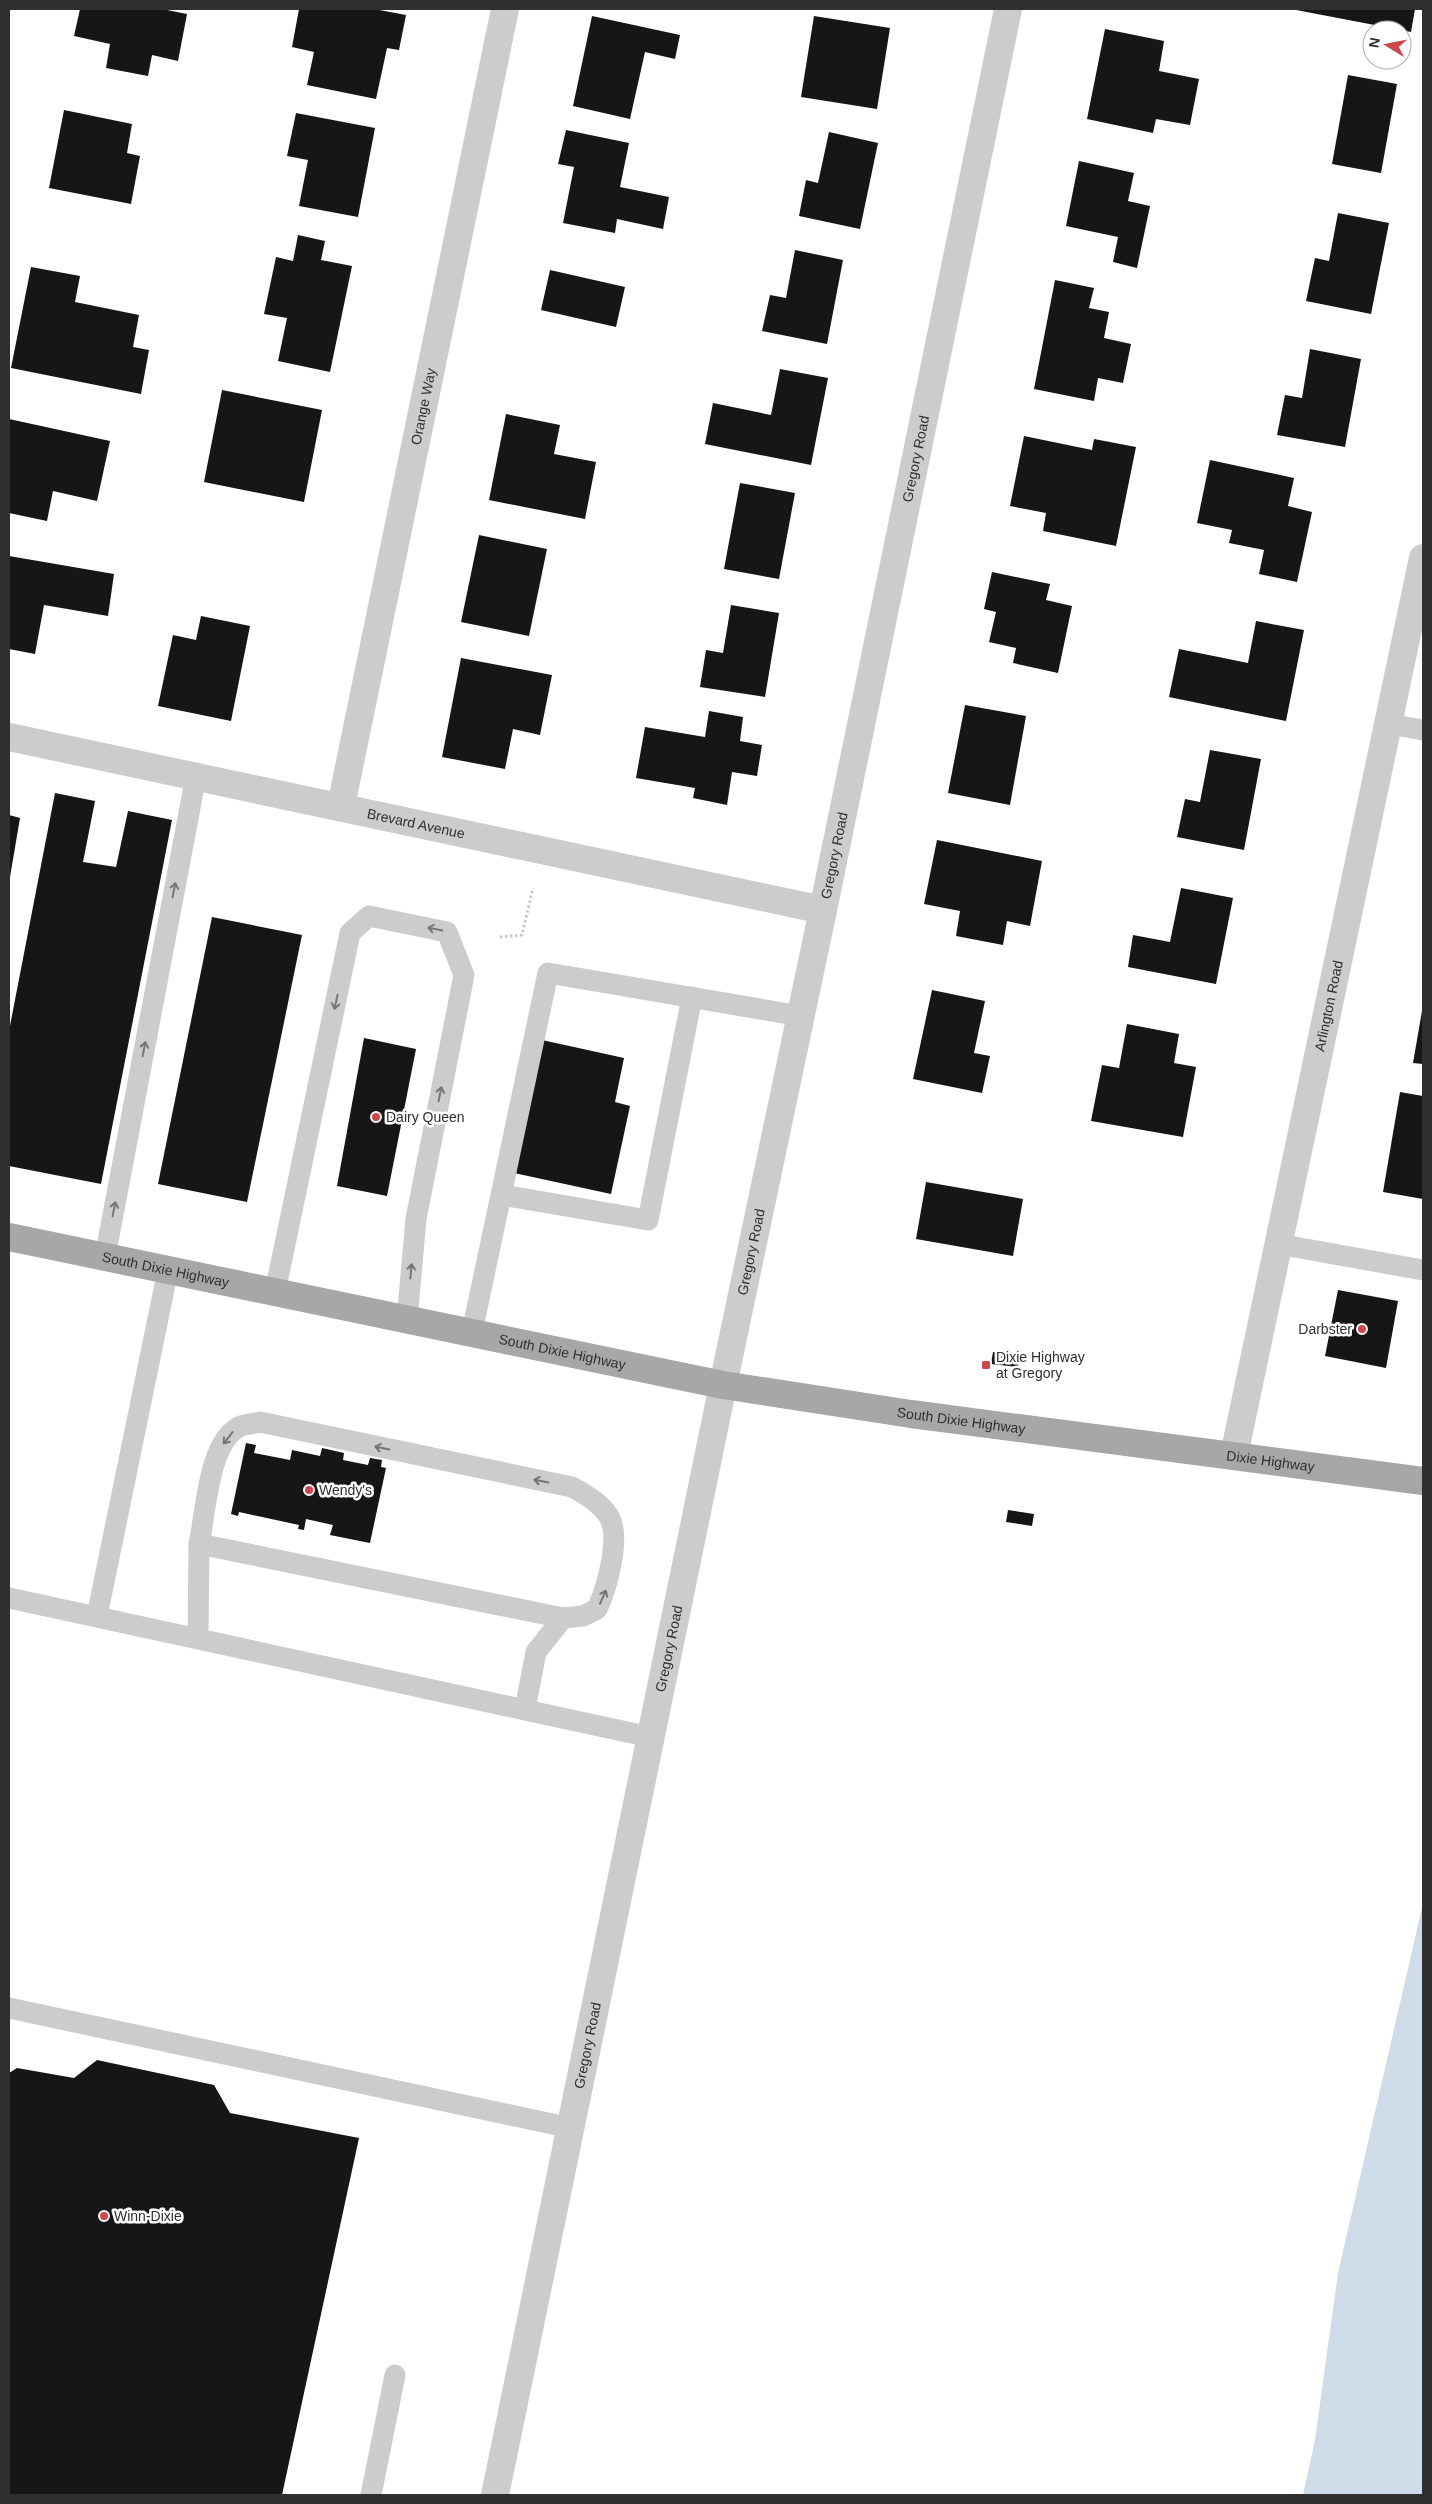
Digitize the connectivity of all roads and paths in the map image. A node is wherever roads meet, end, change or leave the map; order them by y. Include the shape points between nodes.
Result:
1 (505, 9) edge
2 (1008, 9) edge
3 (1423, 558) edge
4 (1389, 724) junction
5 (1423, 730) edge
6 (9, 737) edge
7 (196, 776) junction
8 (341, 806) junction
9 (533, 888) dead end
10 (824, 910) junction
11 (500, 937) dead end
12 (692, 997) junction
13 (801, 1016) junction
14 (502, 1195) junction
15 (9, 1237) edge
16 (1278, 1244) junction
17 (105, 1257) junction
18 (168, 1270) junction
19 (1423, 1270) edge
20 (276, 1292) junction
21 (407, 1320) junction
22 (472, 1332) junction
23 (723, 1385) junction
24 (1120, 1441) joint
25 (1234, 1455) junction
26 (1423, 1481) edge
27 (199, 1544) junction
28 (9, 1598) edge
29 (97, 1616) junction
30 (563, 1618) junction
31 (198, 1638) junction
32 (525, 1709) junction
33 (650, 1737) junction
34 (9, 2008) edge
35 (570, 2128) junction
36 (395, 2375) dead end
37 (370, 2495) edge
38 (495, 2495) edge

1 - 8 street, Orange Way
2 - 10 street, Gregory Road
3 - 4 street, Arlington Road
4 - 5 lane
4 - 16 street, Arlington Road
6 - 7 street, Brevard Avenue
7 - 8 street, Brevard Avenue
17 -> 7 lane
8 - 10 street, Brevard Avenue
9 - 11 path via 522,935
10 - 13 street, Gregory Road
12 - 13 lane
12 - 14 lane via 548,973
12 - 14 lane via 648,1220
13 - 23 street, Gregory Road
14 - 22 lane
15 - 17 main road, South Dixie Highway
16 - 19 lane
16 - 25 street, Arlington Road
17 - 18 main road, South Dixie Highway
18 - 20 main road, South Dixie Highway
18 - 29 lane
20 - 21 main road, South Dixie Highway
21 -> 20 lane via 416,1219 464,975 447,932 369,916 350,933
21 - 22 main road, South Dixie Highway
22 - 23 main road, South Dixie Highway
23 - 24 main road, South Dixie Highway
23 - 33 street, Gregory Road
24 - 25 main road, Dixie Highway
25 - 26 main road, Dixie Highway
27 - 30 lane
30 -> 27 lane via 583,1616 598,1609 606,1589 614,1541 610,1516 592,1498 572,1487 260,1422 241,1426 229,1435 218,1452
27 - 31 lane
28 - 29 lane
29 - 31 lane
30 - 32 lane via 536,1652
31 - 32 lane
32 - 33 lane
33 - 35 street, Gregory Road
34 - 35 lane
35 - 38 street, Gregory Road
36 - 37 lane

